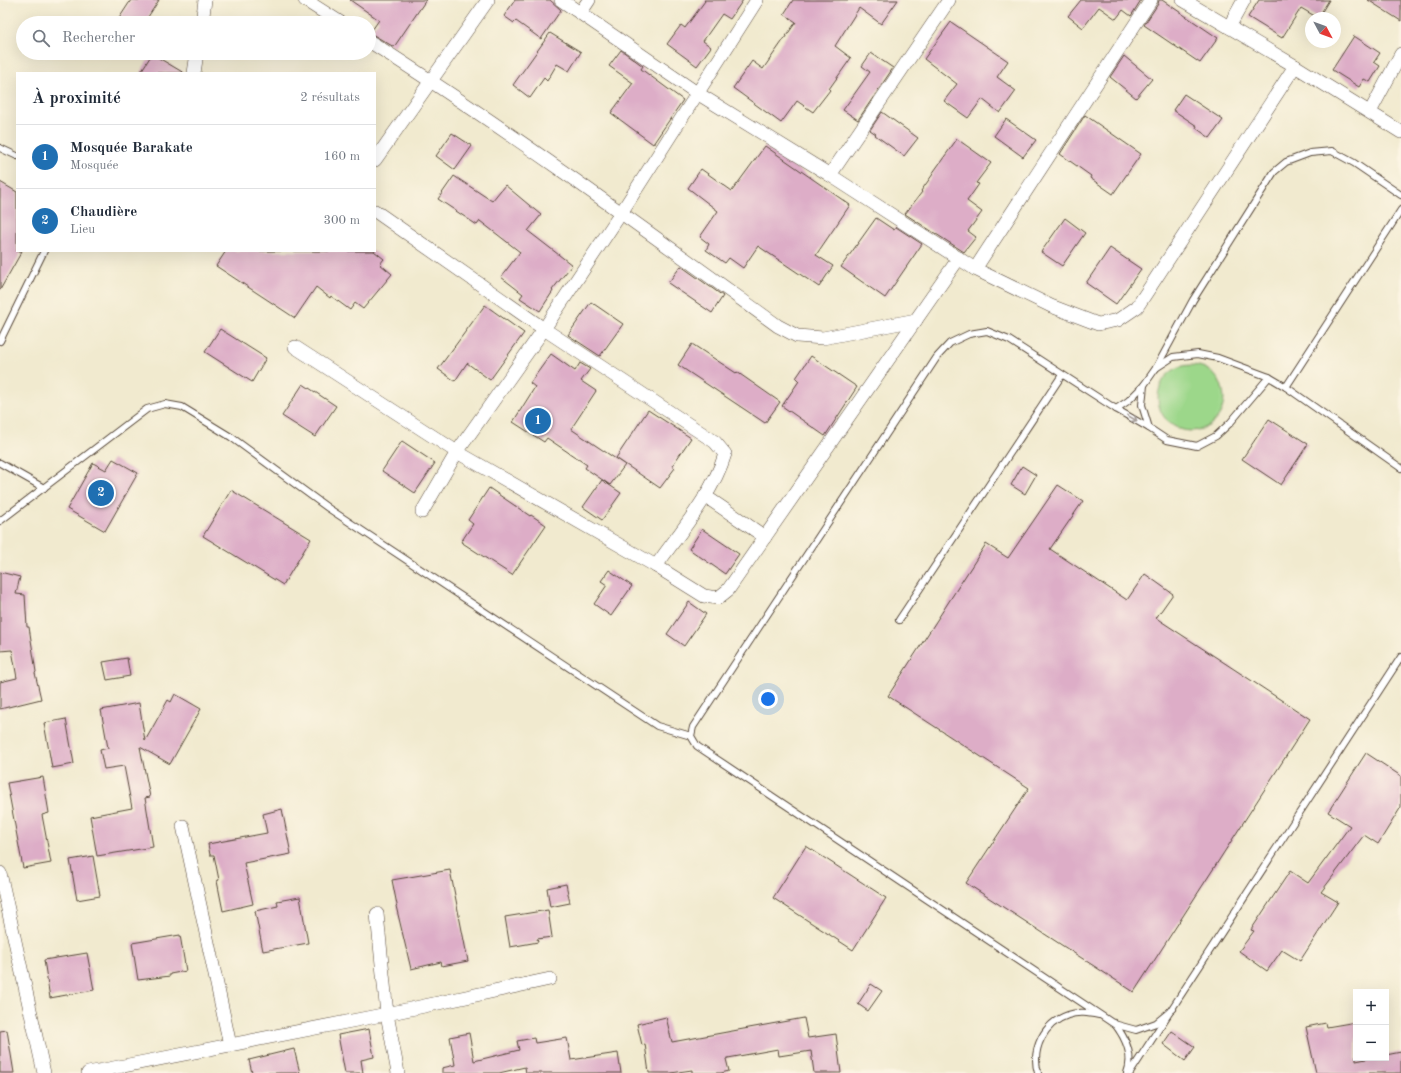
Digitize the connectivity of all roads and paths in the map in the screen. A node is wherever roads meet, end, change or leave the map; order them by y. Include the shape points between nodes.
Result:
1 (205, 0) edge
2 (305, 0) edge
3 (488, 0) edge
4 (561, 0) edge
5 (589, 0) edge
6 (757, 0) edge
7 (949, 0) edge
8 (1152, 0) edge
9 (1184, 0) edge
10 (1244, 0) edge
11 (581, 12) junction
12 (203, 16) edge
13 (330, 16) edge
14 (1229, 27) junction
15 (376, 45) edge
16 (1401, 54) edge
17 (197, 60) edge
18 (1295, 66) junction
19 (194, 72) edge
20 (432, 81) junction
21 (698, 93) junction
22 (1370, 112) junction
23 (1401, 132) edge
24 (0, 148) edge
25 (16, 156) edge
26 (376, 159) edge
27 (830, 175) junction
28 (1401, 195) edge
29 (1401, 210) edge
30 (376, 212) edge
31 (621, 212) junction
32 (44, 252) edge
33 (959, 258) junction
34 (976, 269) junction
35 (916, 320) junction
36 (544, 329) junction
37 (0, 342) edge
38 (295, 347) dead end
39 (1156, 368) junction
40 (1062, 374) junction
41 (1269, 376) junction
42 (1144, 385) junction
43 (1286, 388) junction
44 (1116, 409) junction
45 (1149, 428) junction
46 (457, 452) junction
47 (0, 463) edge
48 (1401, 468) edge
49 (44, 488) junction
50 (705, 496) junction
51 (422, 512) dead end
52 (0, 521) edge
53 (765, 536) junction
54 (656, 566) junction
55 (899, 620) dead end
56 (1401, 657) edge
57 (691, 736) junction
58 (183, 826) dead end
59 (0, 873) edge
60 (377, 914) dead end
61 (550, 980) dead end
62 (1173, 1009) junction
63 (387, 1014) junction
64 (1114, 1024) junction
65 (230, 1045) junction
66 (44, 1073) edge
67 (88, 1073) edge
68 (398, 1073) edge
69 (1038, 1073) edge
70 (1129, 1073) edge

1 - 12 street
2 - 13 street
3 - 20 street
4 - 11 street
5 - 11 street
6 - 21 street
7 - 27 street
8 - 34 street
9 - 14 street
10 - 14 street
11 - 21 street
14 - 18 street
15 - 20 street
16 - 22 street
17 - 19 street
18 - 22 street
18 - 34 street via 1137,306 1118,320 1098,324 1051,306
20 - 26 street
20 - 31 street
21 - 27 street
21 - 31 street
22 - 23 street
24 - 25 lane
27 - 33 street
28 - 39 lane via 1332,151 1310,153 1286,162 1274,172 1193,300
29 - 43 lane
30 - 36 street
31 - 35 street via 778,326 797,336 823,338
31 - 36 street
32 - 37 lane
33 - 34 street
33 - 35 street
35 - 53 street
36 - 46 street
36 - 50 street via 715,442 725,454 721,469
38 - 46 street
39 - 41 lane via 1173,356 1198,354 1218,358
39 - 42 lane
40 - 44 lane
40 - 55 lane
40 - 57 lane via 1009,340 987,331 969,334 950,343 937,357 698,720
41 - 43 lane
41 - 45 lane via 1230,423 1216,436 1197,446 1167,440
42 - 44 lane
42 - 45 lane via 1142,405
43 - 48 lane
44 -> 45 lane
46 - 51 street
46 - 54 street
47 - 49 lane
49 - 52 lane
49 - 57 lane via 147,409 165,404 182,407 231,437 328,508 657,726
50 - 53 street
50 - 54 street
53 - 54 street via 728,590 718,598 704,596
56 - 62 lane
57 - 64 lane via 697,746
58 - 65 street
59 - 66 street
60 - 63 street
61 - 63 street
62 - 64 lane via 1156,1023 1136,1030
62 - 70 lane
63 - 65 street
63 - 68 street
64 - 69 lane via 1100,1015 1084,1012 1068,1014 1054,1022 1044,1033 1037,1048
64 - 70 lane via 1124,1036 1129,1052
65 - 67 street

